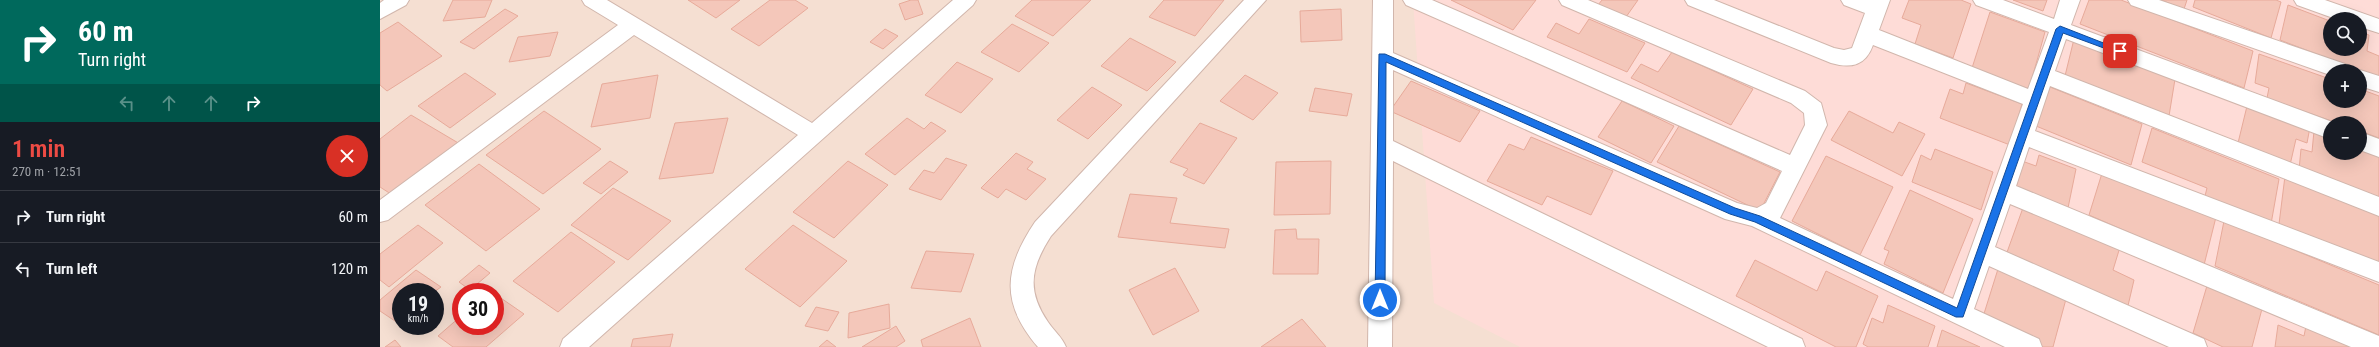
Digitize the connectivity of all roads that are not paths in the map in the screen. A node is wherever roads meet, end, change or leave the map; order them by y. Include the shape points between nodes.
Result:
1 (399, 0) edge
2 (592, 0) edge
3 (966, 0) edge
4 (1256, 0) edge
5 (1383, 0) edge
6 (1413, 0) edge
7 (1569, 0) edge
8 (1695, 0) edge
9 (1851, 0) edge
10 (1983, 0) edge
11 (2070, 0) edge
12 (2138, 0) edge
13 (2304, 0) edge
14 (1878, 5) edge
15 (380, 12) edge
16 (2339, 12) edge
17 (2367, 22) edge
18 (633, 25) junction
19 (2379, 26) edge
20 (2060, 29) junction
21 (1867, 34) junction
22 (1382, 57) junction
23 (2323, 65) edge
24 (2044, 74) junction
25 (2367, 80) edge
26 (2379, 84) edge
27 (2035, 100) junction
28 (2323, 127) edge
29 (813, 134) junction
30 (2023, 135) junction
31 (2367, 144) edge
32 (1381, 145) junction
33 (2379, 148) edge
34 (1795, 167) junction
35 (2003, 191) junction
36 (2379, 207) edge
37 (380, 213) edge
38 (1757, 218) junction
39 (1982, 252) junction
40 (2379, 272) edge
41 (1960, 314) junction
42 (572, 347) edge
43 (1054, 347) edge
44 (1380, 347) edge
45 (1793, 347) edge
46 (2030, 347) edge
47 (2195, 347) edge
48 (2378, 347) edge

1 - 15 street
2 - 18 street
3 - 29 street
4 - 43 street via 1029,247 1022,265 1021,288 1027,311 1038,330
5 - 22 street
6 - 34 street
7 - 34 street via 1807,102 1814,109 1816,125
8 - 21 street via 1827,54 1846,59 1860,53
9 - 14 street
10 - 20 street
11 - 20 street
12 - 23 street
13 - 16 street
14 - 21 street
17 - 19 street
18 - 29 street
18 - 37 street
20 - 24 street
20 - 28 street
21 - 27 street
22 - 32 street
22 - 38 street via 1733,212
24 - 27 street
24 - 36 street
25 - 26 street
27 - 30 street
29 - 42 street
30 - 35 street
30 - 40 street
31 - 33 street
32 - 44 street
32 - 45 street
34 - 38 street via 1774,210 1767,216
35 - 39 street
35 - 48 street
38 - 41 street
39 - 41 street
39 - 47 street
41 - 46 street

